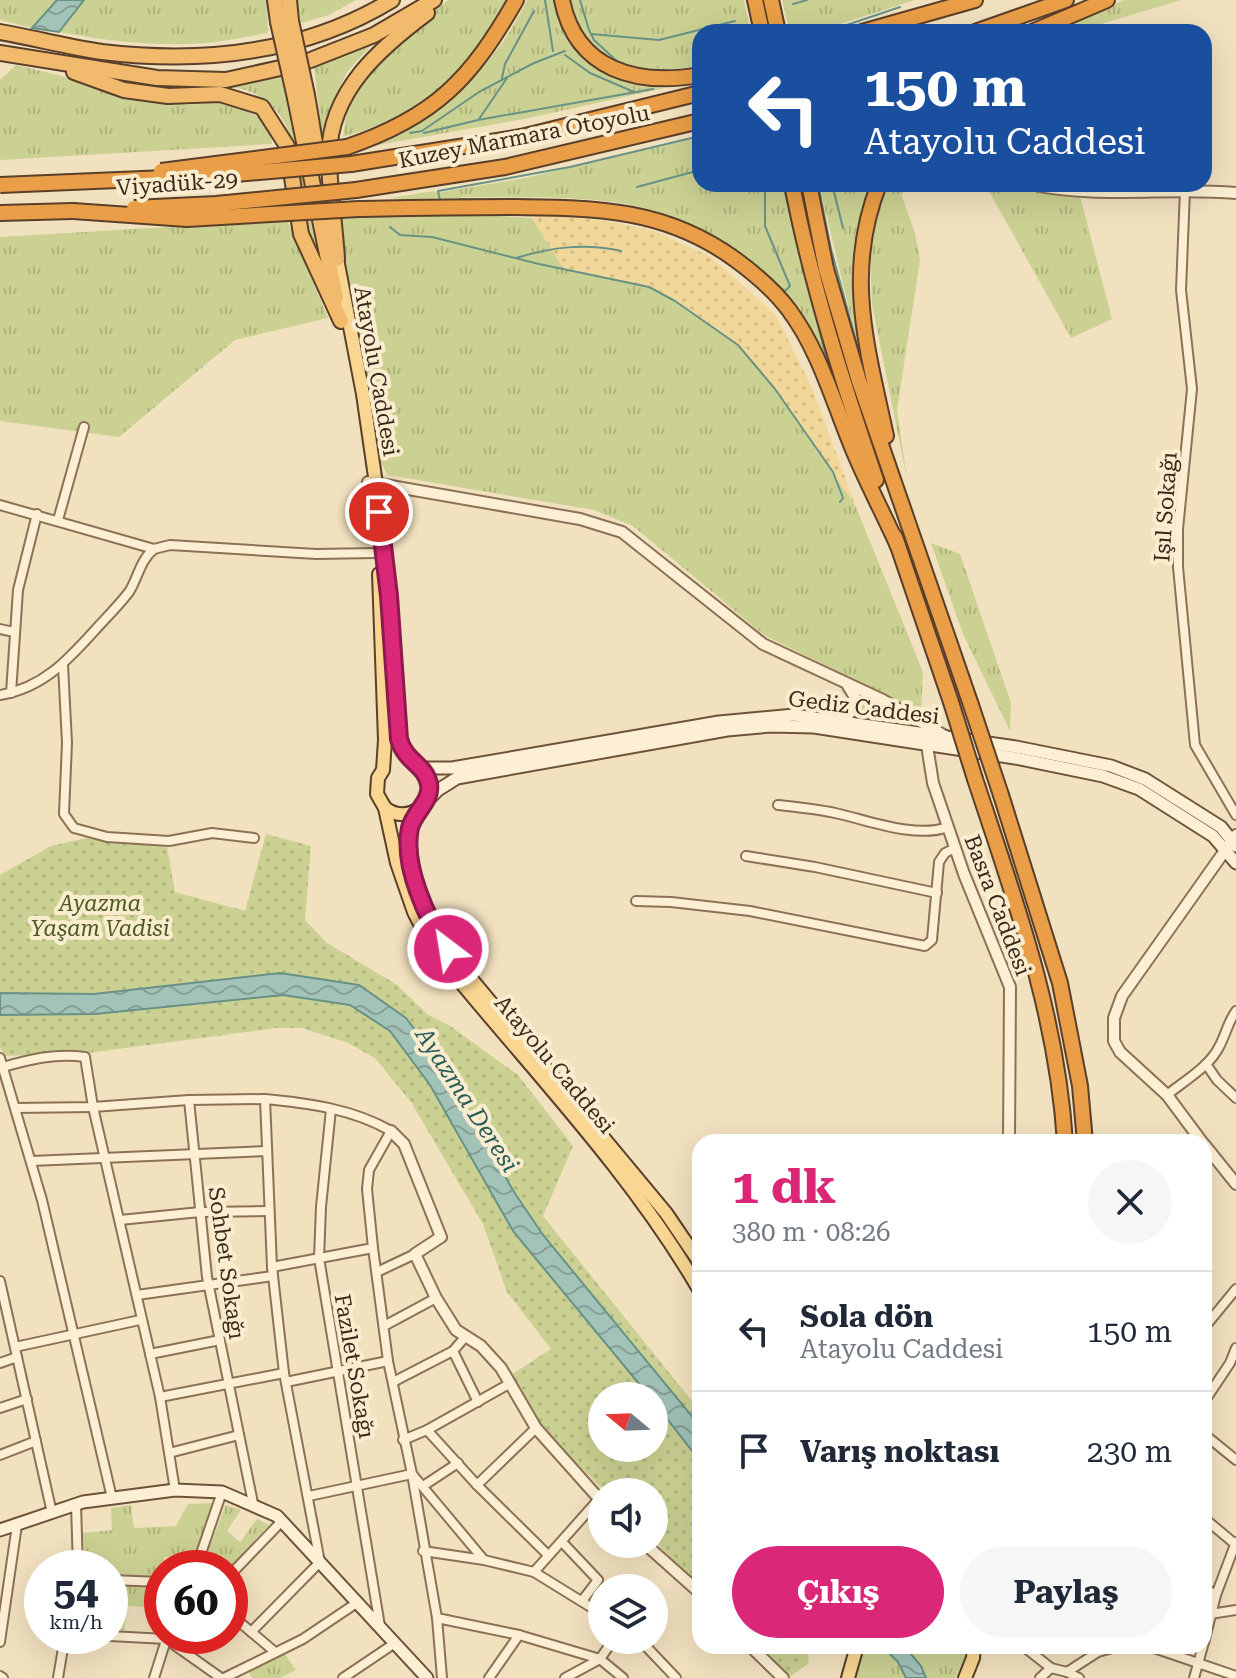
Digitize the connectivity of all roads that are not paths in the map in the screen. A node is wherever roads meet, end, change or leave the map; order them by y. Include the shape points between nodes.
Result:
1 (275, 0) edge
2 (289, 0) edge
3 (390, 0) edge
4 (437, 0) edge
5 (516, 0) edge
6 (562, 0) edge
7 (755, 0) edge
8 (771, 0) edge
9 (975, 0) edge
10 (984, 0) edge
11 (1066, 0) edge
12 (1107, 0) edge
13 (284, 21) junction
14 (766, 24) edge
15 (769, 24) edge
16 (890, 24) edge
17 (914, 24) edge
18 (998, 24) edge
19 (1051, 24) edge
20 (0, 32) edge
21 (0, 53) edge
22 (51, 63) junction
23 (692, 76) edge
24 (692, 95) edge
25 (301, 96) junction
26 (692, 123) edge
27 (351, 164) joint
28 (74, 183) junction
29 (0, 185) edge
30 (356, 190) joint
31 (794, 192) edge
32 (811, 192) edge
33 (877, 192) edge
34 (1185, 192) edge
35 (1212, 192) edge
36 (1236, 193) edge
37 (73, 211) junction
38 (0, 213) edge
39 (337, 259) junction
40 (341, 321) junction
41 (84, 427) dead end
42 (372, 483) junction
43 (0, 505) edge
44 (37, 514) junction
45 (58, 520) junction
46 (898, 546) junction
47 (154, 549) junction
48 (376, 553) junction
49 (924, 568) junction
50 (0, 629) edge
51 (14, 632) junction
52 (63, 665) junction
53 (847, 685) junction
54 (11, 693) junction
55 (0, 695) edge
56 (841, 721) junction
57 (947, 737) junction
58 (926, 738) junction
59 (420, 768) junction
60 (383, 770) junction
61 (423, 805) junction
62 (778, 805) dead end
63 (385, 808) junction
64 (1236, 815) edge
65 (948, 827) junction
66 (254, 838) dead end
67 (1232, 844) edge
68 (955, 848) junction
69 (746, 856) dead end
70 (1236, 863) edge
71 (937, 893) junction
72 (636, 901) dead end
73 (1236, 1011) edge
74 (2, 1063) edge
75 (1206, 1064) junction
76 (1167, 1095) junction
77 (1236, 1098) edge
78 (265, 1099) junction
79 (189, 1100) junction
80 (93, 1107) junction
81 (15, 1108) junction
82 (331, 1109) junction
83 (391, 1131) junction
84 (1009, 1134) edge
85 (1065, 1134) edge
86 (1084, 1134) edge
87 (1196, 1134) edge
88 (267, 1151) junction
89 (195, 1154) junction
90 (1212, 1154) edge
91 (105, 1159) junction
92 (31, 1161) junction
93 (1236, 1184) edge
94 (269, 1211) junction
95 (200, 1212) junction
96 (120, 1220) junction
97 (373, 1248) junction
98 (692, 1251) edge
99 (415, 1254) junction
100 (319, 1258) junction
101 (272, 1271) junction
102 (377, 1272) junction
103 (692, 1278) edge
104 (0, 1281) edge
105 (209, 1285) junction
106 (1236, 1289) edge
107 (137, 1295) junction
108 (436, 1298) junction
109 (4, 1315) edge
110 (1212, 1318) edge
111 (140, 1320) junction
112 (384, 1326) junction
113 (73, 1333) junction
114 (466, 1336) junction
115 (220, 1340) junction
116 (15, 1347) junction
117 (1236, 1348) edge
118 (453, 1351) junction
119 (150, 1354) junction
120 (17, 1357) junction
121 (388, 1361) junction
122 (0, 1363) edge
123 (337, 1372) junction
124 (285, 1378) junction
125 (393, 1382) junction
126 (228, 1383) junction
127 (509, 1384) junction
128 (1212, 1390) edge
129 (160, 1397) junction
130 (27, 1399) junction
131 (478, 1402) junction
132 (0, 1408) edge
133 (536, 1428) junction
134 (427, 1430) junction
135 (239, 1435) junction
136 (403, 1440) junction
137 (1212, 1440) edge
138 (36, 1441) junction
139 (169, 1453) junction
140 (0, 1455) edge
141 (1236, 1460) edge
142 (458, 1463) junction
143 (412, 1474) junction
144 (357, 1485) junction
145 (477, 1485) junction
146 (423, 1486) junction
147 (588, 1486) edge
148 (175, 1490) junction
149 (222, 1492) junction
150 (309, 1496) junction
151 (112, 1498) junction
152 (253, 1503) junction
153 (76, 1504) junction
154 (52, 1513) junction
155 (588, 1514) edge
156 (282, 1521) junction
157 (1212, 1524) edge
158 (17, 1525) junction
159 (0, 1530) edge
160 (562, 1542) junction
161 (1236, 1543) edge
162 (77, 1550) edge
163 (202, 1550) edge
164 (423, 1551) junction
165 (548, 1555) junction
166 (248, 1556) edge
167 (661, 1558) edge
168 (484, 1560) junction
169 (320, 1562) junction
170 (534, 1572) junction
171 (692, 1586) edge
172 (1212, 1593) edge
173 (1216, 1595) junction
174 (582, 1601) junction
175 (358, 1602) junction
176 (1212, 1604) edge
177 (588, 1605) edge
178 (1236, 1610) edge
179 (1212, 1613) edge
180 (437, 1618) junction
181 (380, 1627) junction
182 (248, 1629) edge
183 (251, 1632) junction
184 (519, 1635) junction
185 (0, 1642) edge
186 (395, 1643) junction
187 (275, 1652) junction
188 (62, 1654) edge
189 (162, 1654) edge
190 (190, 1654) edge
191 (603, 1654) edge
192 (653, 1654) edge
193 (758, 1654) edge
194 (855, 1654) edge
195 (973, 1654) edge
196 (1033, 1654) edge
197 (1090, 1654) edge
198 (1170, 1654) edge
199 (1201, 1654) edge
200 (600, 1659) junction
201 (1198, 1664) junction
202 (1051, 1668) junction
203 (1067, 1672) junction
204 (1236, 1676) edge
205 (58, 1678) edge
206 (154, 1678) edge
207 (223, 1678) edge
208 (343, 1678) edge
209 (427, 1678) edge
210 (442, 1678) edge
211 (489, 1678) edge
212 (565, 1678) edge
213 (623, 1678) edge
214 (676, 1678) edge
215 (783, 1678) edge
216 (848, 1678) edge
217 (965, 1678) edge
218 (1040, 1678) edge
219 (1079, 1678) edge
220 (1194, 1678) edge

1 - 13 highway
2 - 13 highway
3 - 20 highway via 361,19 281,46 226,55 102,51
4 - 22 highway via 374,35 317,57 226,80 157,78
4 - 39 highway via 371,58 349,88 336,120 329,153
5 - 28 highway, bridge via 487,50 445,96 408,122 347,147
6 - 23 highway via 570,26 585,48 612,69 654,80
7 - 14 highway
8 - 15 highway
9 - 16 highway
10 - 17 highway
11 - 18 highway
12 - 19 highway
13 - 25 highway, bridge
21 - 22 highway
22 - 40 highway via 124,90 168,96 220,94 262,107 287,146 301,234
24 - 27 highway, Kuzey Marmara Otoyolu via 521,137
25 - 39 highway
25 - 40 highway
26 - 30 highway, Kuzey Marmara Otoyolu via 505,167
27 - 28 highway, Viyadük-29, bridge
28 - 29 highway, Viyadük-29, bridge
30 - 37 highway, Viyadük-29, bridge
31 - 46 highway via 846,390
32 - 49 highway via 826,269 855,367
33 - 49 highway via 863,238 860,297 886,436
34 - 64 street, Işıl Sokağı via 1181,290 1192,389 1178,567 1195,745
35 - 36 street
37 - 38 highway, Viyadük-29
37 - 46 highway, bridge via 187,219 359,209 600,209 668,223 695,234 754,273 789,309 817,356
39 - 42 main road, Atayolu Caddesi via 363,394
40 - 42 main road, Atayolu Caddesi
41 - 45 street
42 - 48 main road, Atayolu Caddesi
42 - 53 street via 565,516 622,532 763,644
42 - 59 main road, Atayolu Caddesi via 389,596 397,724 402,751
43 - 44 street
44 - 45 street
44 - 51 street via 21,574
45 - 47 street
46 - 85 highway, bridge via 1034,962 1055,1054
47 - 48 street via 170,545
47 - 52 street via 123,600
48 - 60 main road, Atayolu Caddesi
49 - 86 highway, bridge via 1047,939 1071,1031
50 - 51 street
51 - 54 street
52 - 54 street
52 - 66 street via 64,814 74,828 107,837 169,841 212,833
53 - 56 street via 856,699
53 - 57 street
54 - 55 street
56 - 58 main road, Gediz Caddesi
56 - 59 main road, Gediz Caddesi via 794,715 719,722 452,768
57 - 58 main road, Gediz Caddesi
57 - 67 main road, Gediz Caddesi via 1111,766 1145,779 1221,827
58 - 61 main road, Gediz Caddesi via 814,727 727,730 457,778
58 - 65 street, Basra Caddesi via 929,767
58 - 67 main road, Gediz Caddesi via 1103,776 1139,789
59 - 60 main road via 406,761
59 - 61 main road, Atayolu Caddesi via 429,782
60 - 63 main road, Atayolu Caddesi via 376,786
61 - 63 main road via 409,814
61 - 98 main road, Atayolu Caddesi via 410,830 411,854 419,894 434,929
62 - 65 street via 872,824 927,831
63 - 103 main road, Atayolu Caddesi via 397,863 432,947 596,1144
65 - 68 street, Basra Caddesi
67 - 70 main road
67 - 76 street via 1122,996 1114,1018 1120,1052
68 - 71 street via 939,862
68 - 84 street, Basra Caddesi via 1010,987
69 - 71 street
71 - 72 street via 932,940 925,946 750,911
73 - 75 street
74 - 80 street via 85,1057
74 - 81 street
75 - 76 street
75 - 77 street
76 - 87 street
78 - 79 street
78 - 82 street
78 - 88 street
79 - 80 street
79 - 89 street, Sohbet Sokağı
80 - 81 street
80 - 91 street
81 - 92 street
82 - 83 street via 368,1118
82 - 100 street, Fazilet Sokağı
83 - 97 street via 369,1170
83 - 99 street via 404,1144 441,1237
88 - 89 street
88 - 94 street
89 - 91 street
89 - 95 street, Sohbet Sokağı
90 - 93 street
91 - 92 street
91 - 96 street
92 - 113 street
94 - 95 street
94 - 101 street
95 - 96 street
95 - 105 street, Sohbet Sokağı
96 - 107 street
97 - 100 street
97 - 102 street
99 - 102 street
99 - 108 street
100 - 101 street
100 - 123 street, Fazilet Sokağı
101 - 105 street
101 - 124 street
102 - 112 street
104 - 109 street
105 - 107 street
105 - 115 street, Sohbet Sokağı
106 - 110 street
107 - 111 street
108 - 112 street
108 - 114 street via 456,1330
109 - 116 street
111 - 113 street
111 - 119 street
112 - 121 street
113 - 116 street
113 - 151 street
114 - 118 street
114 - 127 street via 501,1368
115 - 119 street
115 - 126 street, Sohbet Sokağı
116 - 120 street
117 - 128 street
118 - 125 street
118 - 131 street
119 - 129 street
120 - 122 street
120 - 130 street
121 - 123 street
121 - 125 street
123 - 124 street
123 - 144 street, Fazilet Sokağı
124 - 126 street
124 - 150 street
125 - 136 street
126 - 129 street
126 - 135 street, Sohbet Sokağı
127 - 131 street
127 - 133 street
129 - 139 street
130 - 132 street
130 - 138 street
131 - 134 street
133 - 145 street
133 - 147 street
134 - 136 street
134 - 142 street
135 - 139 street
135 - 152 street, Sohbet Sokağı
136 - 143 street
137 - 141 street
138 - 140 street
138 - 154 street
139 - 148 street
142 - 145 street
142 - 146 street
143 - 144 street
143 - 146 street
143 - 164 street
144 - 150 street
144 - 181 street, Fazilet Sokağı
145 - 165 street
146 - 168 street
148 - 149 main road
148 - 151 main road
149 - 152 main road
149 - 163 street
150 - 169 street
151 - 153 main road
152 - 156 main road
153 - 154 main road
153 - 162 street
154 - 158 main road
155 - 160 street
156 - 166 street
156 - 169 main road
157 - 161 street
158 - 159 main road
158 - 185 street
160 - 165 street
160 - 174 street via 598,1580
161 - 173 street
164 - 168 street
164 - 180 street
165 - 170 street
167 - 171 street
168 - 170 street
169 - 175 main road
169 - 183 street
170 - 174 street
172 - 173 street
173 - 176 street
174 - 177 street
175 - 181 main road
175 - 187 street
178 - 179 street
180 - 184 street
180 - 210 street
181 - 186 main road
182 - 183 street
183 - 187 street
184 - 200 street
184 - 211 street
186 - 208 street
186 - 209 main road
187 - 207 street
188 - 205 street
189 - 206 street
190 - 207 street
191 - 200 street
192 - 214 street
193 - 215 street
194 - 216 main road
195 - 217 main road
196 - 202 street
197 - 203 street
198 - 201 street
199 - 201 street
200 - 212 street
200 - 213 street
201 - 204 street
201 - 220 street
202 - 203 street
202 - 218 street
203 - 219 street

